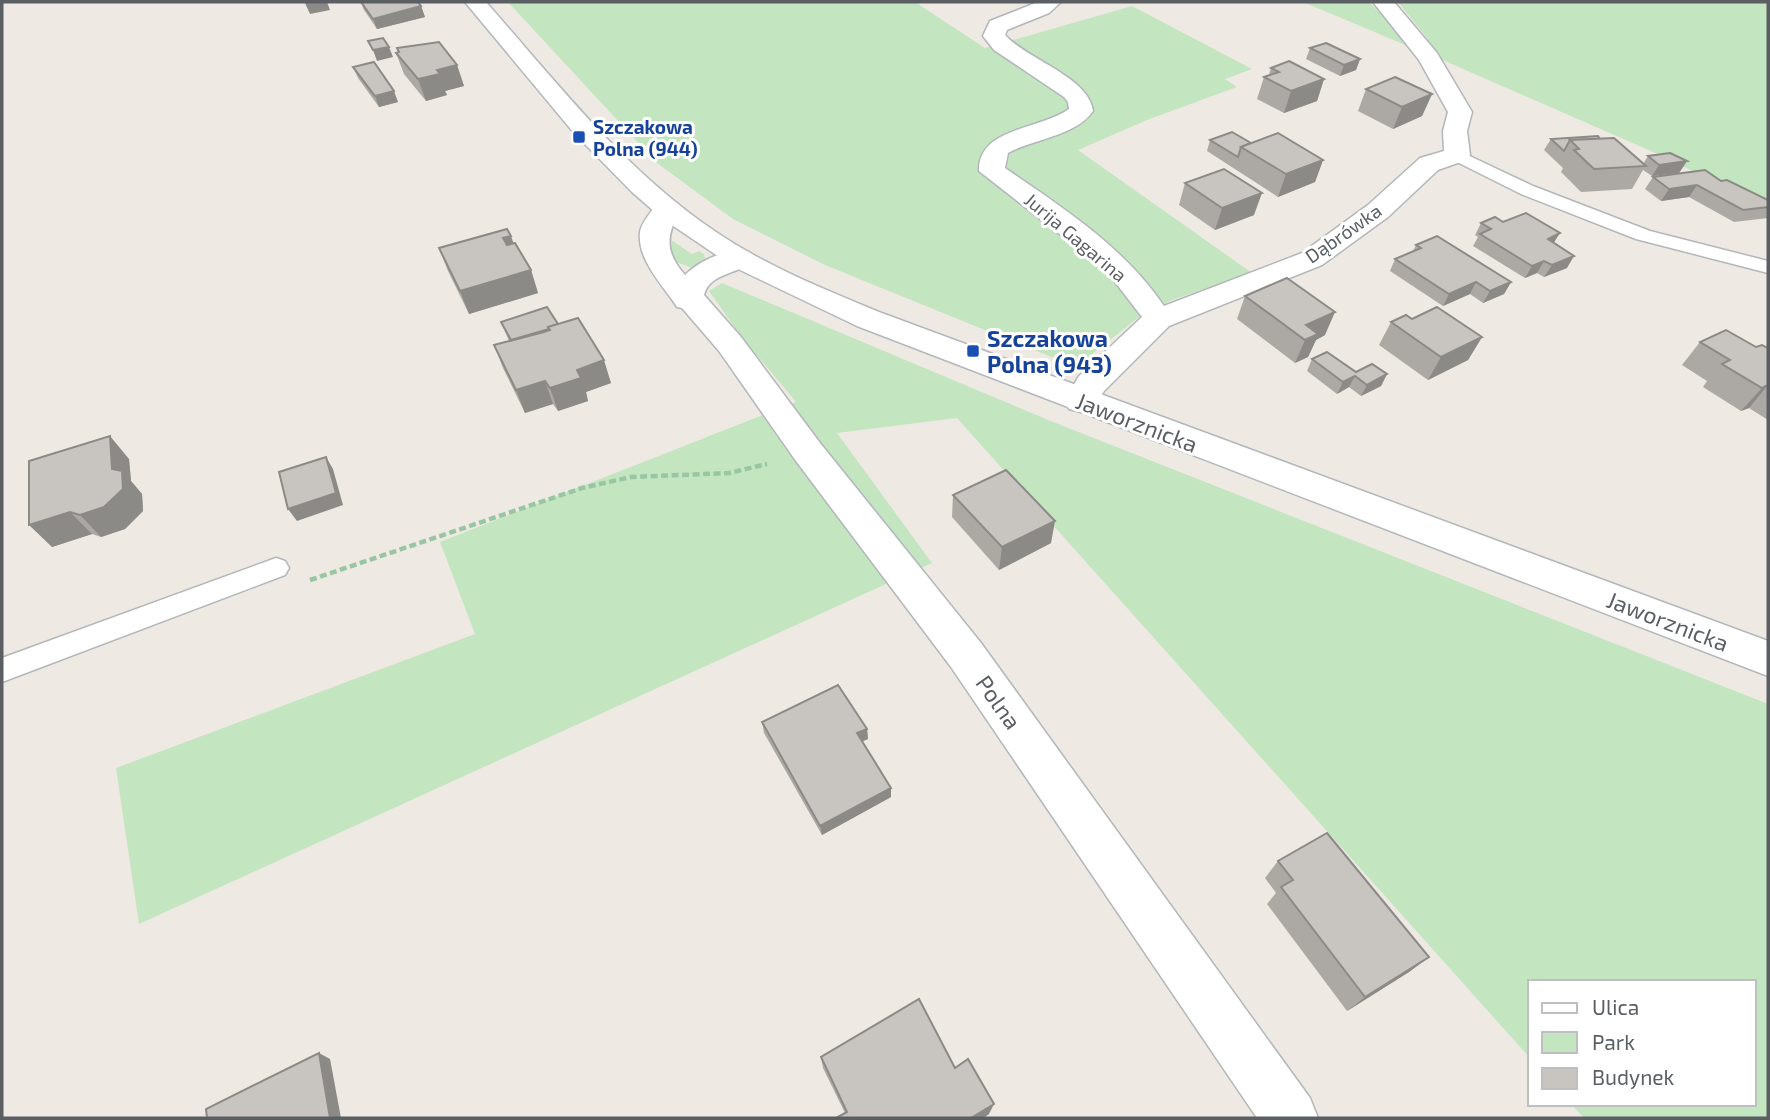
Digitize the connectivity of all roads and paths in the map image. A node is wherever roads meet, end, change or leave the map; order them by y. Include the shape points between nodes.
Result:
1 (475, 2) edge
2 (1051, 2) edge
3 (1383, 2) edge
4 (1457, 155) junction
5 (667, 209) junction
6 (739, 258) junction
7 (1768, 267) edge
8 (688, 300) junction
9 (1158, 319) junction
10 (1081, 401) junction
11 (808, 452) junction
12 (276, 569) dead end
13 (309, 580) dead end
14 (1768, 659) edge
15 (2, 670) edge
16 (1290, 1118) edge

1 - 5 street, Jaworznicka via 612,161
2 - 9 street, Jurija Gagarina via 998,26 994,36 1072,92 1080,100 1081,111 1071,121 1001,146 992,155 992,171 1064,222 1143,293
3 - 4 street via 1429,58 1460,112 1455,131
4 - 7 lane via 1527,190 1643,235
4 - 9 street, Dąbrówka via 1429,164 1378,211 1312,259
5 - 6 street, Jaworznicka
5 - 8 street, Polna via 654,231 657,253
6 - 8 street via 697,278 689,288
6 - 10 street, Jaworznicka via 868,319
8 - 11 street, Polna via 730,344
9 - 10 street, Dąbrówka via 1091,384
10 - 14 street, Jaworznicka
11 - 13 path via 729,473 631,477 582,488
11 - 16 street, Polna via 966,655
12 - 15 lane

